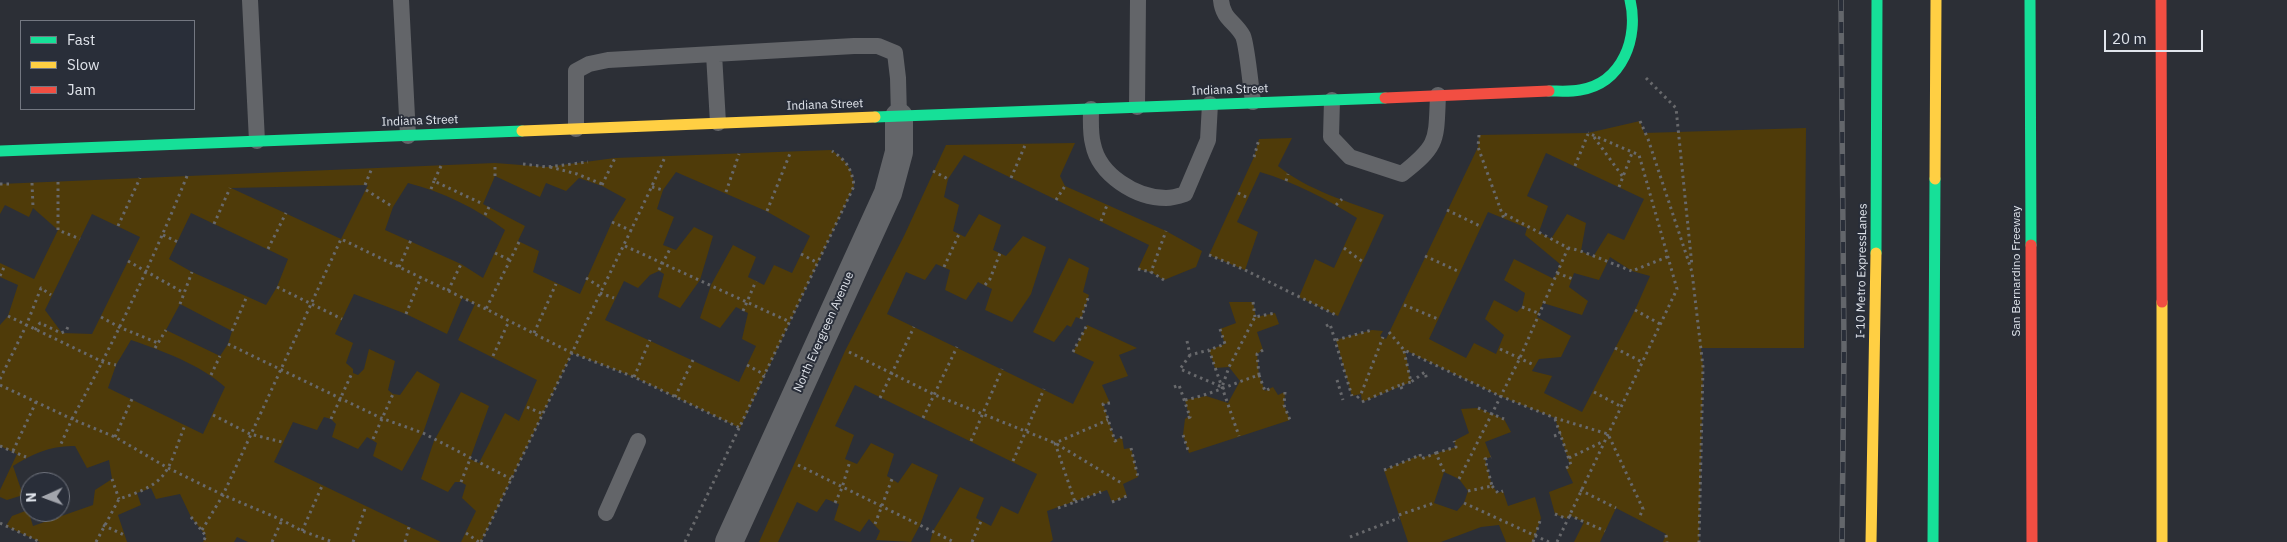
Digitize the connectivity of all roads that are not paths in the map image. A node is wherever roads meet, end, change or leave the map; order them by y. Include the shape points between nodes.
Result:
1 (250, 0) edge
2 (401, 0) edge
3 (1138, 0) edge
4 (1221, 0) edge
5 (1630, 0) edge
6 (1877, 0) edge
7 (1936, 0) edge
8 (2030, 0) edge
9 (2161, 0) edge
10 (714, 54) junction
11 (1438, 95) junction
12 (1332, 100) junction
13 (1253, 102) junction
14 (1210, 104) junction
15 (1137, 107) junction
16 (1091, 109) junction
17 (899, 116) junction
18 (718, 123) junction
19 (576, 129) junction
20 (408, 136) junction
21 (257, 141) junction
22 (0, 151) edge
23 (638, 441) dead end
24 (606, 512) dead end
25 (729, 542) edge
26 (1871, 542) edge
27 (1933, 542) edge
28 (2032, 542) edge
29 (2162, 542) edge

1 - 21 lane
2 - 20 lane
3 - 15 lane
4 - 13 lane via 1226,18 1243,36
5 - 11 main road, Indiana Street via 1635,15 1631,45 1608,77 1592,86 1581,90
6 - 26 main road, I-10 Metro ExpressLanes
7 - 27 main road
8 - 28 main road, San Bernardino Freeway
9 - 29 main road
10 - 17 lane via 878,46 895,54
10 - 18 lane
10 - 19 lane via 608,60 576,71
11 - 12 main road, Indiana Street
11 - 12 lane via 1437,136 1425,156 1402,174 1350,157 1331,137
12 - 13 main road, Indiana Street
13 - 14 main road, Indiana Street
14 - 15 main road, Indiana Street
14 - 16 lane via 1208,140 1185,194 1166,198 1120,183 1104,167 1093,145
15 - 16 main road, Indiana Street
16 - 17 main road, Indiana Street
17 - 18 main road, Indiana Street
17 - 25 street, North Evergreen Avenue via 899,152 888,193
18 - 19 main road, Indiana Street
19 - 20 main road, Indiana Street
20 - 21 main road, Indiana Street
21 - 22 main road, Indiana Street
23 - 24 lane

